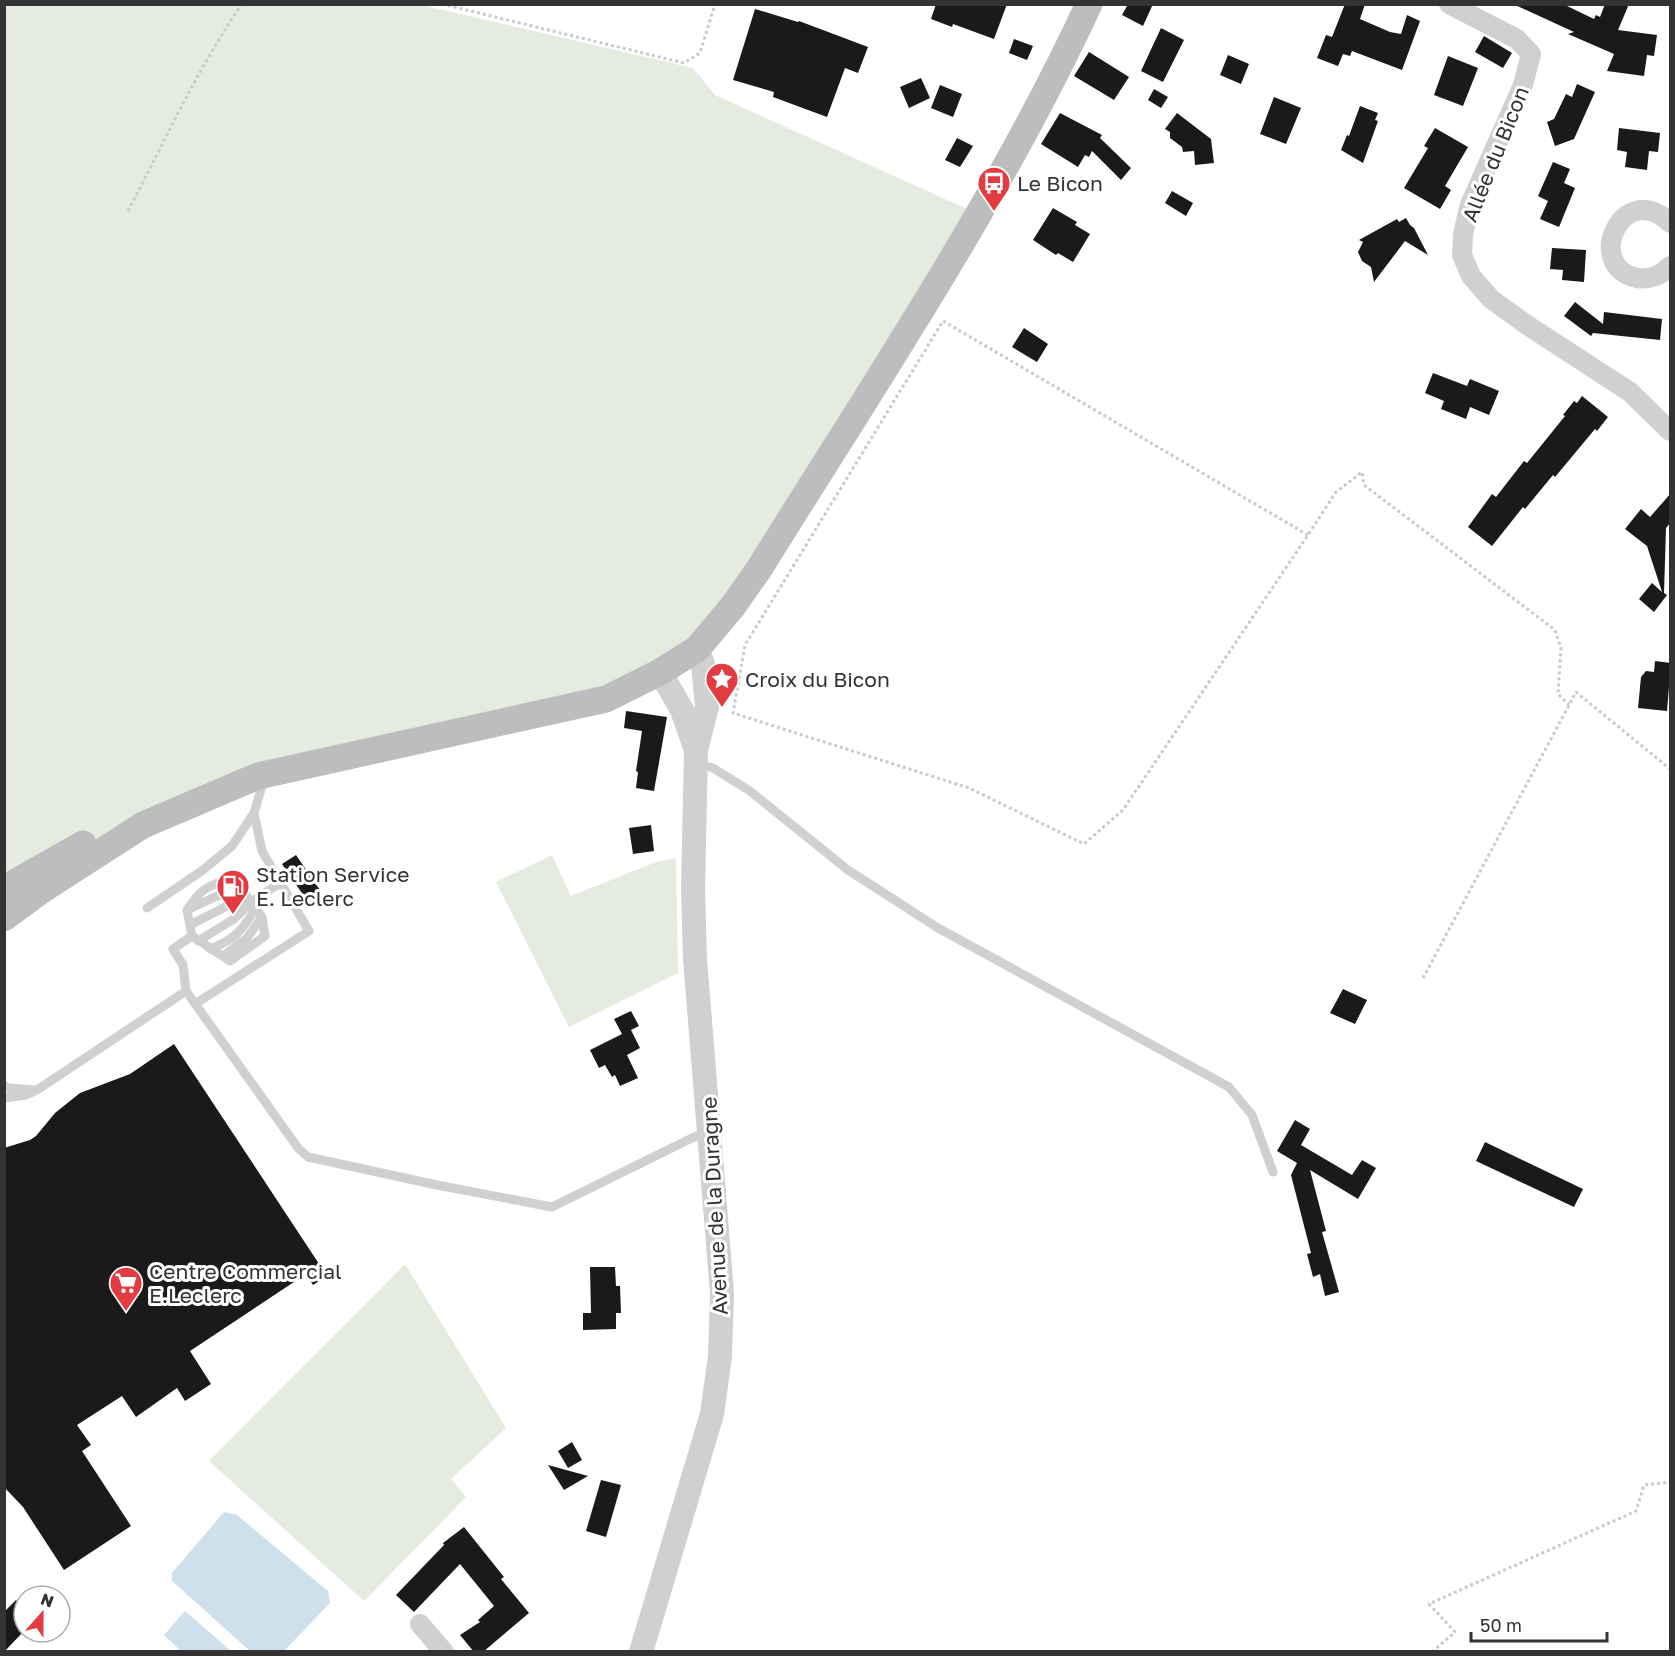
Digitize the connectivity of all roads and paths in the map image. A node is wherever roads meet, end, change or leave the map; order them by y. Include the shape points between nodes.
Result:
1 (242, 4) edge
2 (442, 4) edge
3 (716, 4) edge
4 (1089, 4) edge
5 (1449, 4) edge
6 (128, 211) dead end
7 (1671, 223) edge
8 (1671, 266) edge
9 (1671, 431) edge
10 (1308, 535) junction
11 (697, 649) junction
12 (660, 672) junction
13 (1569, 705) junction
14 (696, 757) junction
15 (1671, 769) edge
16 (275, 773) junction
17 (249, 780) junction
18 (254, 813) junction
19 (61, 856) junction
20 (280, 883) junction
21 (4, 891) edge
22 (243, 891) junction
23 (4, 898) edge
24 (253, 906) junction
25 (147, 908) dead end
26 (187, 910) junction
27 (4, 918) edge
28 (190, 925) junction
29 (195, 939) junction
30 (210, 949) junction
31 (1423, 978) dead end
32 (186, 991) junction
33 (195, 1004) junction
34 (4, 1085) edge
35 (37, 1090) junction
36 (4, 1098) edge
37 (710, 1131) junction
38 (1273, 1172) dead end
39 (1671, 1482) edge
40 (420, 1624) dead end
41 (444, 1652) edge
42 (641, 1652) edge
43 (1432, 1652) edge

1 - 6 path via 215,45
2 - 3 path via 684,63 700,53
4 - 11 main road via 1001,175 930,295 759,569
5 - 9 street, Allée du Bicon via 1517,39 1531,54 1523,85 1469,207 1462,255 1471,276 1491,299 1630,392
7 - 8 street via 1655,212 1634,212 1617,224 1610,244 1617,265 1637,278 1660,275
10 - 10 path via 1123,810 1084,844 969,788 733,713 745,645 943,321
10 - 13 path via 1336,492 1362,472 1364,485 1554,630 1561,648 1558,694
11 - 12 main road
11 - 14 street, Avenue de la Duragne via 703,664 707,707
12 - 14 street, Avenue de la Duragne via 682,710
12 - 16 main road via 606,699
13 - 15 path via 1576,692
13 - 31 path
14 - 37 street, Avenue de la Duragne via 693,890
14 - 38 lane via 750,790 848,870 938,928 1229,1087 1252,1115
16 - 17 main road
16 - 18 lane via 262,786
17 - 19 main road via 186,798
17 - 27 main road via 143,825
18 - 20 lane via 262,851
18 - 25 lane via 232,846
19 - 21 main road
19 - 23 lane
20 - 24 lane
20 - 33 lane via 309,931
22 - 24 lane
22 - 26 lane via 217,896
22 - 26 lane via 228,879 212,884 199,893
24 - 28 lane via 227,906
24 - 29 lane
24 - 30 lane via 243,929
24 - 30 lane via 262,917 265,936 231,960
26 - 28 lane
28 - 29 lane
29 - 30 lane
29 - 32 lane via 173,949 183,965
32 - 33 lane
32 - 35 lane
33 - 37 lane via 308,1157 552,1207
34 - 35 lane
35 - 36 lane
37 - 42 street, Avenue de la Duragne via 722,1293 720,1356 712,1414
39 - 43 path via 1644,1485 1636,1511 1429,1604 1455,1632
40 - 41 street

